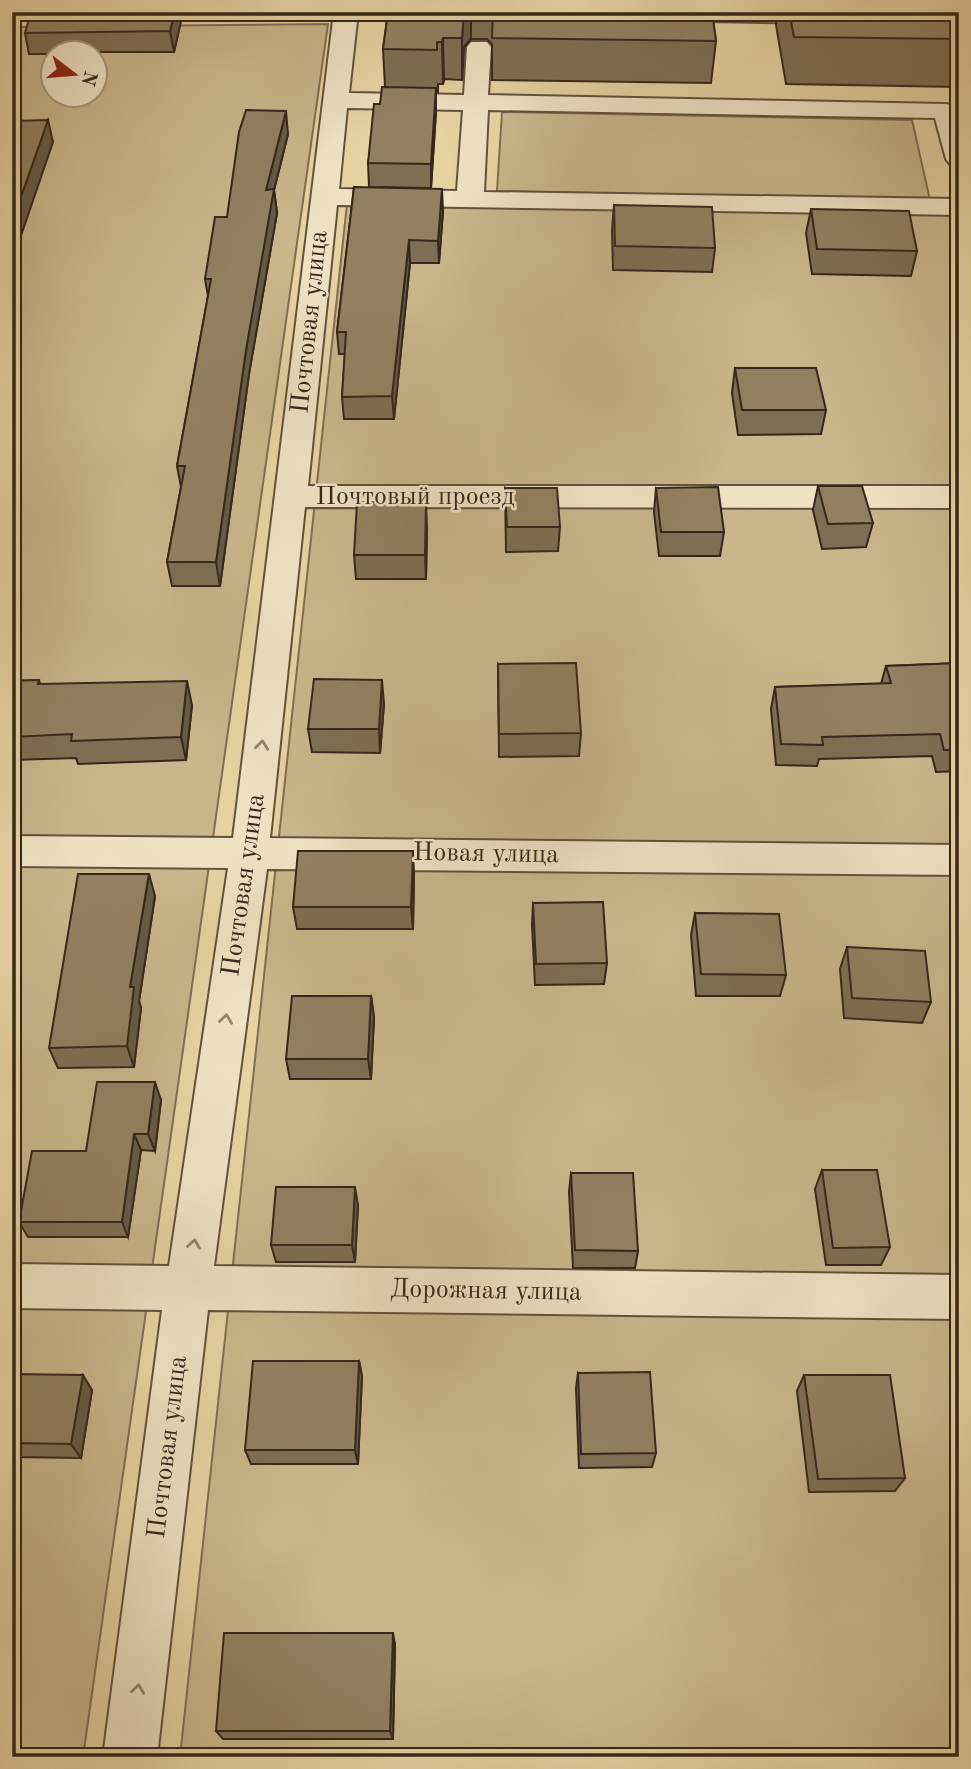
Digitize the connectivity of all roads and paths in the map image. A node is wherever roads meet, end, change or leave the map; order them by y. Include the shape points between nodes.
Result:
1 (346, 12) edge
2 (586, 12) edge
3 (726, 13) edge
4 (852, 17) edge
5 (478, 47) dead end
6 (335, 100) junction
7 (475, 103) junction
8 (959, 159) edge
9 (324, 197) junction
10 (470, 200) junction
11 (959, 206) edge
12 (290, 496) junction
13 (959, 497) edge
14 (12, 851) edge
15 (250, 851) junction
16 (959, 860) edge
17 (12, 1286) edge
18 (188, 1288) junction
19 (959, 1297) edge
20 (130, 1757) edge

1 - 6 street, Почтовая улица
2 - 3 street
3 - 4 street
5 - 7 street
6 - 7 street
6 - 9 street, Почтовая улица
7 - 8 street via 946,111
7 - 10 street
9 - 10 street
9 - 12 street, Почтовая улица
10 - 11 street
12 - 13 street, Почтовый проезд
15 -> 12 street, Почтовая улица
14 - 15 street, Новая улица
15 - 16 street, Новая улица
18 -> 15 street, Почтовая улица
17 - 18 street, Дорожная улица
18 - 19 street, Дорожная улица
20 -> 18 street, Почтовая улица

